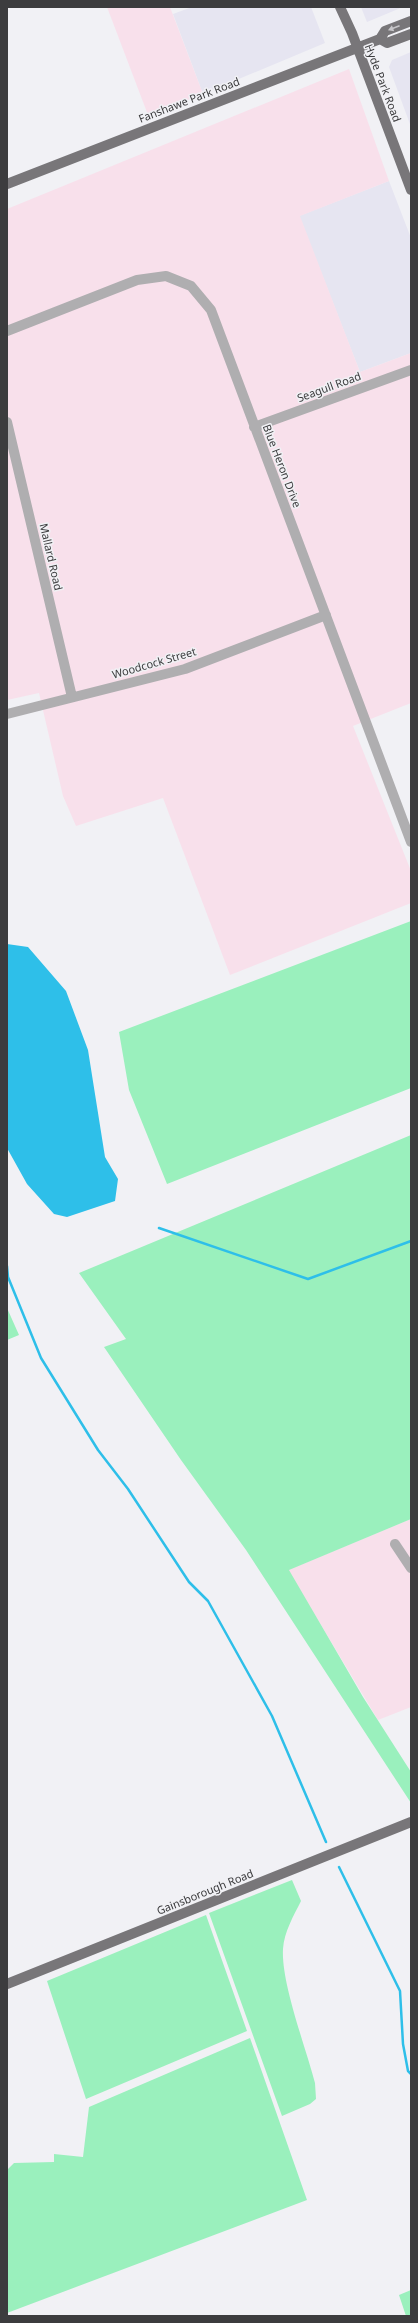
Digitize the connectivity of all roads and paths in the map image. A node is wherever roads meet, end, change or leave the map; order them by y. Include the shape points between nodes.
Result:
1 (340, 7) edge
2 (411, 21) edge
3 (411, 34) edge
4 (380, 39) junction
5 (357, 47) junction
6 (7, 184) edge
7 (411, 190) edge
8 (7, 331) edge
9 (411, 370) edge
10 (7, 422) edge
11 (254, 427) junction
12 (326, 615) junction
13 (72, 697) junction
14 (7, 714) edge
15 (411, 842) edge
16 (395, 1544) dead end
17 (411, 1568) edge
18 (411, 1822) edge
19 (7, 1984) edge

1 - 5 main road, Hyde Park Road
2 -> 4 main road, Fanshawe Park Road via 385,31
3 - 4 main road, Fanshawe Park Road via 387,43
4 - 5 main road, Fanshawe Park Road
5 - 6 main road, Fanshawe Park Road
5 - 7 main road, Hyde Park Road
8 - 11 street, Blue Heron Drive via 137,280 166,276 191,286 210,310
9 - 11 street, Seagull Road
10 - 13 street, Mallard Road
11 - 12 street, Blue Heron Drive
12 - 13 street, Woodcock Street via 185,669
12 - 15 street, Blue Heron Drive
13 - 14 street, Woodcock Street
16 - 17 street
18 - 19 main road, Gainsborough Road

